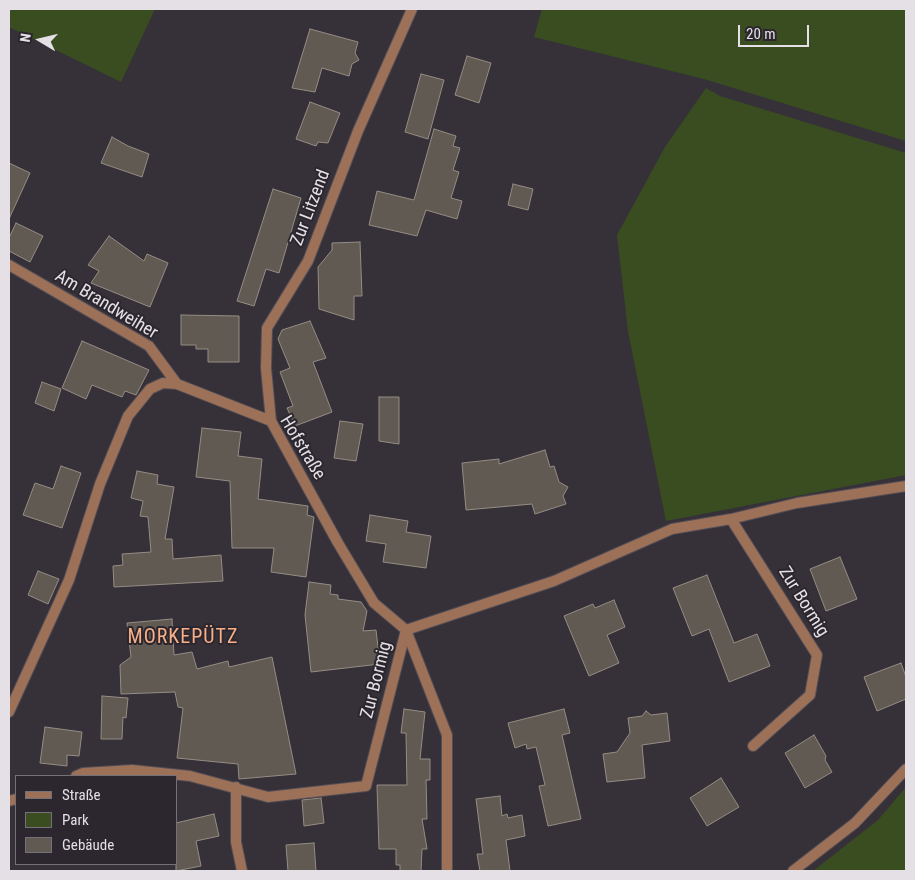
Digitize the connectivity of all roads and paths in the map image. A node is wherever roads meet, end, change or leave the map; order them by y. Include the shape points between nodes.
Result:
1 (412, 9) edge
2 (9, 265) edge
3 (177, 384) junction
4 (270, 421) junction
5 (906, 486) edge
6 (731, 519) junction
7 (406, 630) junction
8 (9, 712) edge
9 (753, 746) dead end
10 (906, 769) edge
11 (79, 775) edge
12 (236, 787) junction
13 (242, 871) edge
14 (447, 871) edge
15 (793, 871) edge

1 - 4 street, Zur Litzend via 358,131 308,261 268,328 266,368
2 - 3 street, Am Brandweiher via 149,346
3 - 4 street, Hofstraße
3 - 8 street via 163,383 150,389 128,416 100,484 69,580
4 - 7 street, Hofstraße via 374,603
5 - 6 street, Zur Bormig via 797,503
6 - 7 street, Zur Bormig via 672,529 554,581
6 - 9 street, Zur Bormig via 817,655 810,695
7 - 12 street, Zur Bormig via 366,786 268,797
7 - 14 street, Hofstraße via 447,735
10 - 15 street via 855,823
11 - 12 street, Zur Bormig via 132,770 190,776
12 - 13 street via 236,842

